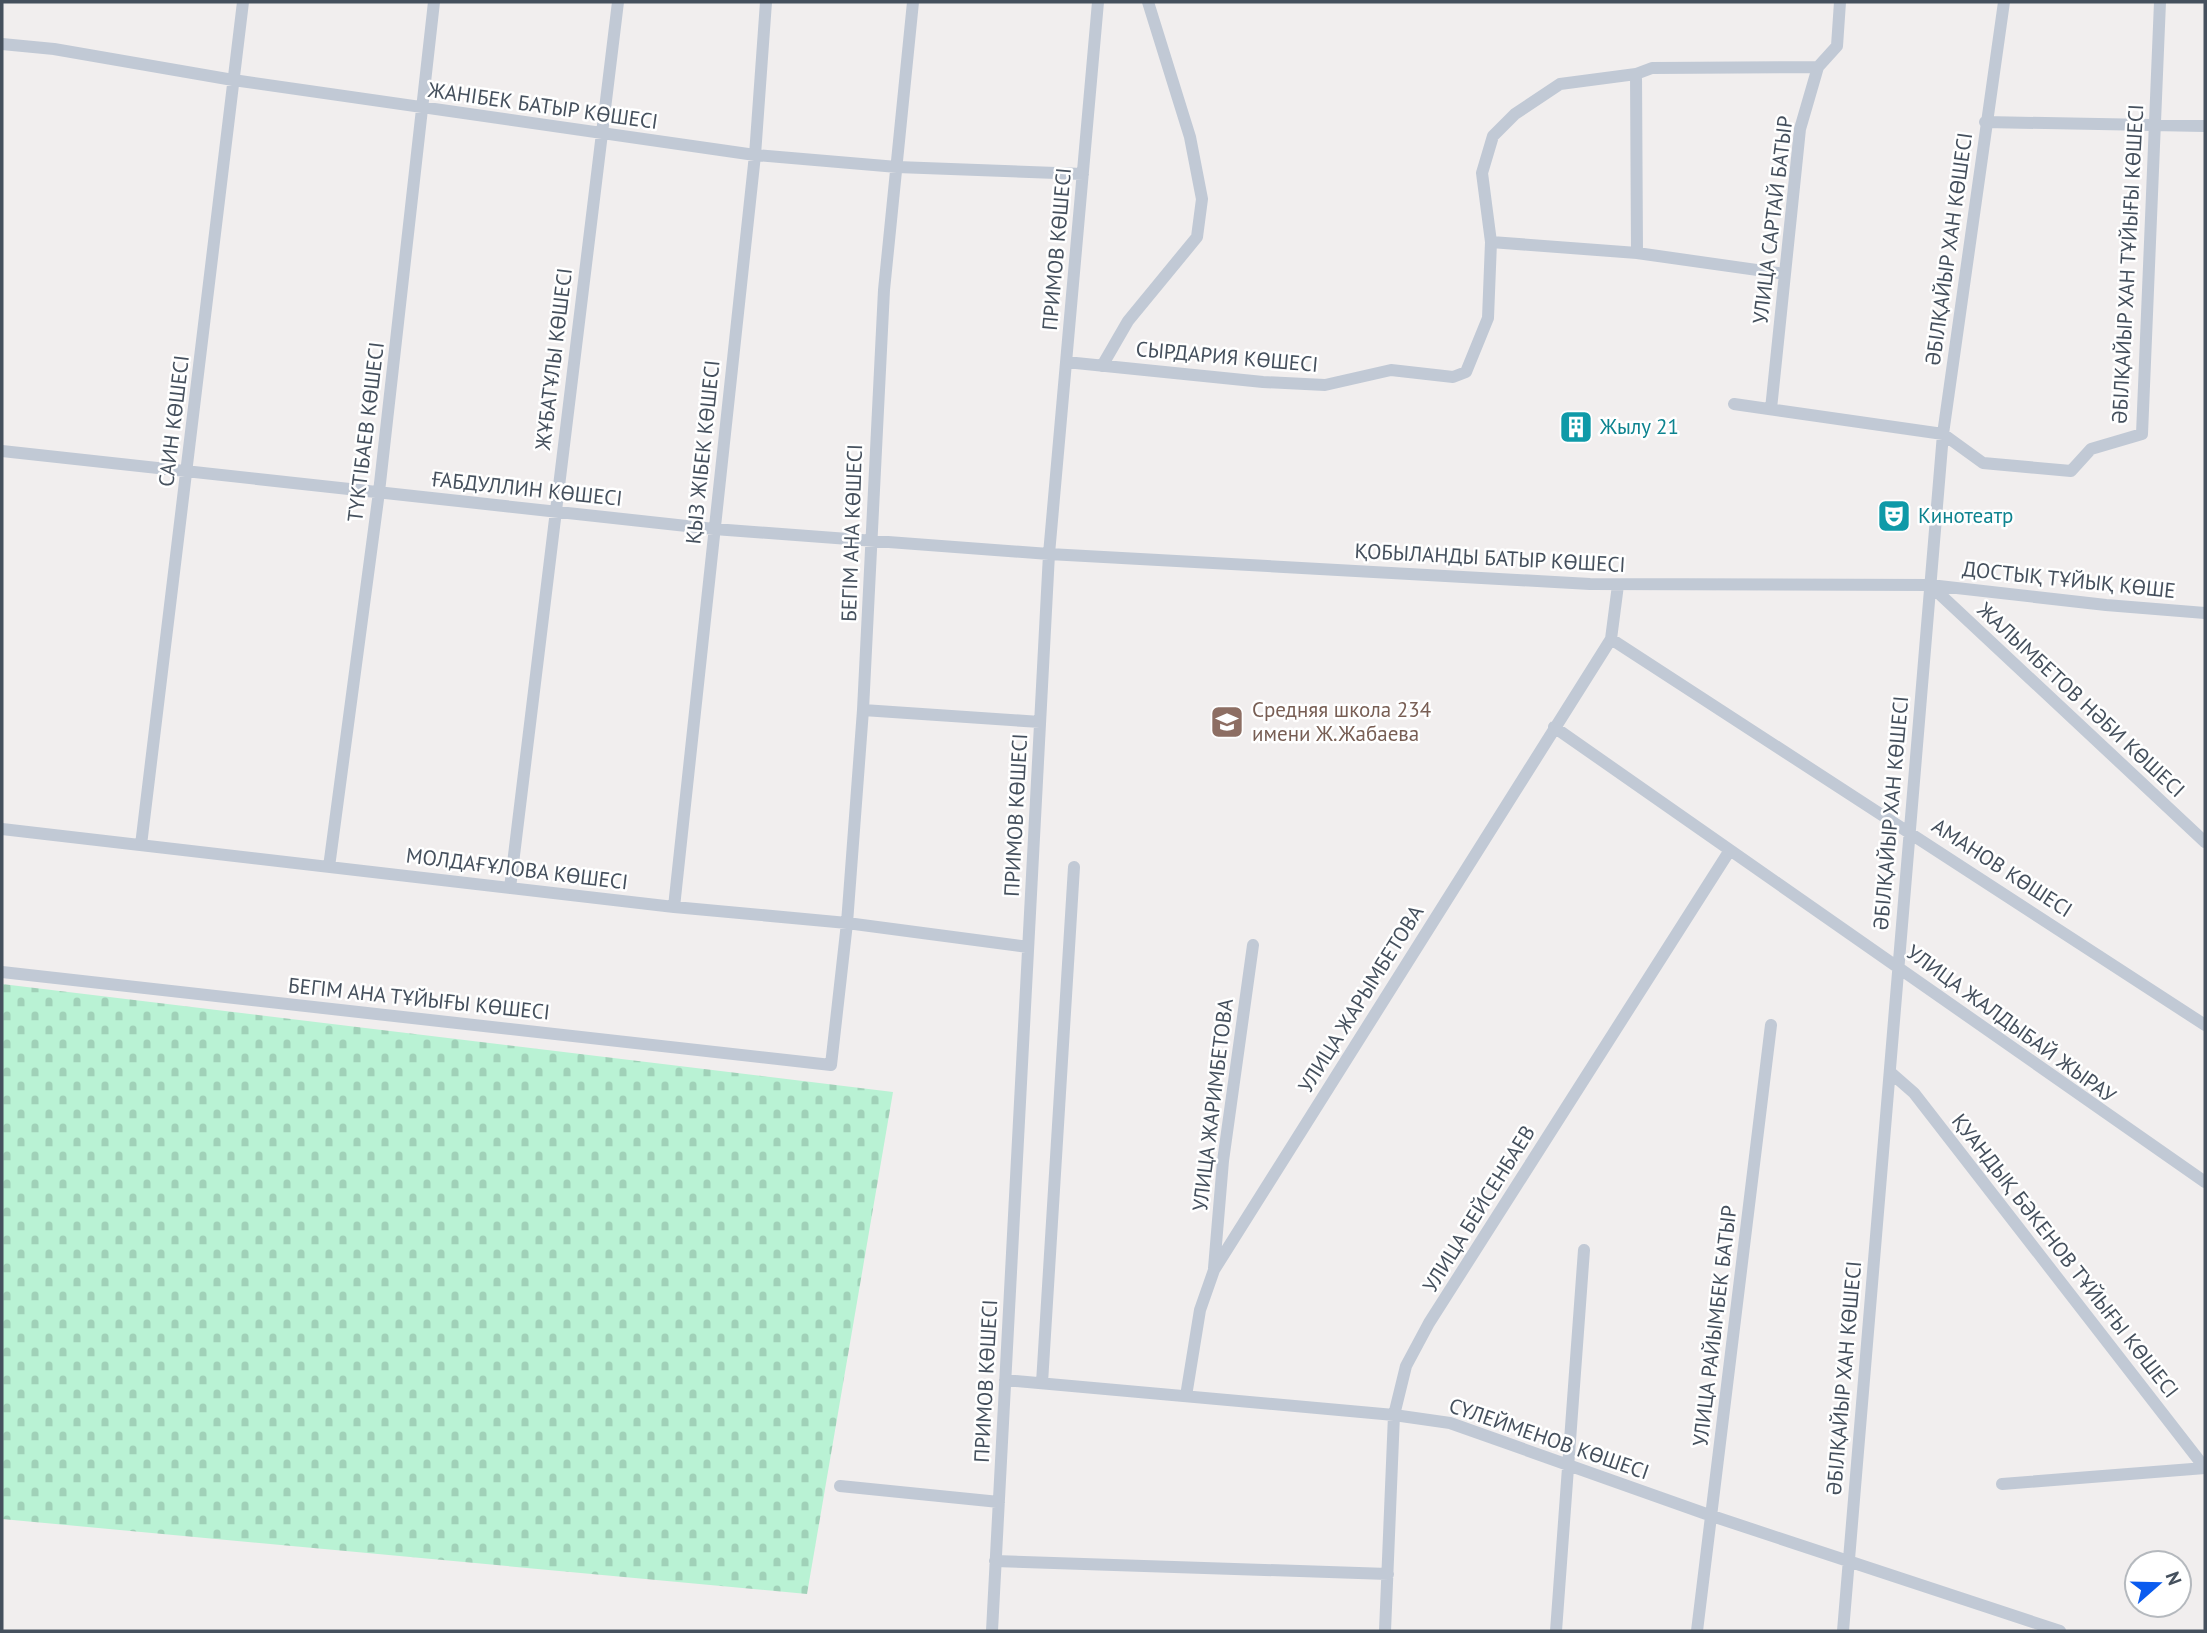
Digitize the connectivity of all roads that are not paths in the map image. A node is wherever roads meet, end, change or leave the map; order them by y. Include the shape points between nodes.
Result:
1 (243, 2) edge
2 (434, 2) edge
3 (618, 2) edge
4 (766, 2) edge
5 (913, 2) edge
6 (1098, 2) edge
7 (1148, 2) edge
8 (1840, 2) edge
9 (2004, 2) edge
10 (2160, 2) edge
11 (2, 44) edge
12 (1818, 67) junction
13 (1636, 74) junction
14 (233, 80) junction
15 (422, 107) junction
16 (1985, 122) junction
17 (2155, 125) junction
18 (2205, 126) edge
19 (602, 134) junction
20 (755, 155) junction
21 (897, 167) junction
22 (1083, 174) junction
23 (1491, 242) junction
24 (1637, 253) junction
25 (1785, 274) junction
26 (1066, 362) junction
27 (1102, 366) junction
28 (1734, 404) dead end
29 (1771, 409) junction
30 (1942, 435) junction
31 (2, 451) edge
32 (188, 471) junction
33 (379, 492) junction
34 (555, 511) junction
35 (713, 528) junction
36 (874, 541) junction
37 (1049, 554) junction
38 (1618, 585) junction
39 (1930, 585) junction
40 (2205, 613) edge
41 (1611, 639) junction
42 (863, 710) junction
43 (1040, 722) junction
44 (1554, 727) junction
45 (2, 829) edge
46 (1909, 830) junction
47 (2205, 842) edge
48 (141, 845) junction
49 (1730, 850) junction
50 (328, 867) junction
51 (1074, 867) dead end
52 (510, 888) junction
53 (674, 906) junction
54 (847, 923) junction
55 (1253, 945) dead end
56 (1028, 947) junction
57 (1898, 966) junction
58 (2, 972) edge
59 (2205, 1025) edge
60 (1771, 1026) dead end
61 (831, 1065) joint
62 (1890, 1072) junction
63 (2205, 1182) edge
64 (1584, 1250) dead end
65 (1214, 1270) junction
66 (1005, 1380) junction
67 (1042, 1383) junction
68 (1186, 1396) junction
69 (1394, 1415) junction
70 (1568, 1463) junction
71 (2205, 1468) edge
72 (2002, 1484) dead end
73 (840, 1486) dead end
74 (999, 1502) junction
75 (1712, 1516) junction
76 (995, 1561) junction
77 (1847, 1562) junction
78 (1388, 1574) junction
79 (992, 1631) edge
80 (1385, 1631) edge
81 (1556, 1631) edge
82 (1697, 1631) edge
83 (1843, 1631) edge
84 (2060, 1631) edge

1 - 14 street, САИН КӨШЕСІ
2 - 15 street, ТҮКТІБАЕВ КӨШЕСІ
3 - 19 street, ЖҰБАТҰЛЫ КӨШЕСІ
4 - 20 street, ҚЫЗ ЖІБЕК КӨШЕСІ
5 - 21 street, БЕГІМ АНА КӨШЕСІ
6 - 22 street, ПРИМОВ КӨШЕСІ
7 - 27 street via 1190,137 1202,199 1197,237 1128,321
8 - 12 street, УЛИЦА САРТАЙ БАТЫР via 1837,46
9 - 16 street, ӘБІЛҚАЙЫР ХАН КӨШЕСІ
10 - 17 street, ӘБІЛҚАЙЫР ХАН ТҰЙЫҒЫ КӨШЕСІ
11 - 14 street, ЖАНІБЕК БАТЫР КӨШЕСІ via 54,48
12 - 13 street via 1652,68
12 - 25 street, УЛИЦА САРТАЙ БАТЫР via 1800,129
13 - 23 street via 1560,84 1515,114 1493,136 1482,173
13 - 24 street
14 - 15 street, ЖАНІБЕК БАТЫР КӨШЕСІ
14 - 32 street, САИН КӨШЕСІ
15 - 19 street, ЖАНІБЕК БАТЫР КӨШЕСІ
15 - 33 street, ТҮКТІБАЕВ КӨШЕСІ
16 - 17 street
16 - 30 street, ӘБІЛҚАЙЫР ХАН КӨШЕСІ
17 - 18 street
17 - 30 street, ӘБІЛҚАЙЫР ХАН ТҰЙЫҒЫ КӨШЕСІ via 2142,434 2091,449 2071,471 1983,463
19 - 20 street, ЖАНІБЕК БАТЫР КӨШЕСІ
19 - 34 street, ЖҰБАТҰЛЫ КӨШЕСІ
20 - 21 street, ЖАНІБЕК БАТЫР КӨШЕСІ
20 - 35 street, ҚЫЗ ЖІБЕК КӨШЕСІ
21 - 22 street, ЖАНІБЕК БАТЫР КӨШЕСІ
21 - 36 street, БЕГІМ АНА КӨШЕСІ via 875,429
22 - 26 street, ПРИМОВ КӨШЕСІ
23 - 24 street
23 - 27 street, СЫРДАРИЯ КӨШЕСІ via 1488,318 1466,372 1453,377 1391,370 1325,385
24 - 25 street
25 - 29 street, УЛИЦА САРТАЙ БАТЫР
26 - 27 street, СЫРДАРИЯ КӨШЕСІ
26 - 37 street, ПРИМОВ КӨШЕСІ
28 - 29 street, ӘБІЛҚАЙЫР ХАН ТҰЙЫҒЫ КӨШЕСІ
29 - 30 street, ӘБІЛҚАЙЫР ХАН ТҰЙЫҒЫ КӨШЕСІ
30 - 39 street, ӘБІЛҚАЙЫР ХАН КӨШЕСІ
31 - 32 street, ҒАБДУЛЛИН КӨШЕСІ
32 - 33 street, ҒАБДУЛЛИН КӨШЕСІ
32 - 48 street, САИН КӨШЕСІ
33 - 34 street, ҒАБДУЛЛИН КӨШЕСІ
33 - 50 street, ТҮКТІБАЕВ КӨШЕСІ
34 - 35 street, ҒАБДУЛЛИН КӨШЕСІ
34 - 52 street, ЖҰБАТҰЛЫ КӨШЕСІ
35 - 36 street, ҒАБДУЛЛИН КӨШЕСІ
35 - 53 street, ҚЫЗ ЖІБЕК КӨШЕСІ
36 - 37 street, ҒАБДУЛЛИН КӨШЕСІ
36 - 42 street, БЕГІМ АНА КӨШЕСІ
37 - 38 street, ҚОБЫЛАНДЫ БАТЫР КӨШЕСІ
37 - 43 street, ПРИМОВ КӨШЕСІ
38 - 39 street, ҚОБЫЛАНДЫ БАТЫР КӨШЕСІ
38 - 41 street
39 - 40 street, ДОСТЫҚ ТҰЙЫҚ КӨШЕ
39 - 46 street, ӘБІЛҚАЙЫР ХАН КӨШЕСІ
39 - 47 street, ЖАЛЫМБЕТОВ НӘБИ КӨШЕСІ
41 - 44 street, УЛИЦА ЖАРЫМБЕТОВА
41 - 46 street, АМАНОВ КӨШЕСІ
42 - 43 street
42 - 54 street, БЕГІМ АНА КӨШЕСІ
43 - 56 street, ПРИМОВ КӨШЕСІ
44 - 49 street, УЛИЦА ЖАЛДЫБАЙ ЖЫРАУ
44 - 65 street, УЛИЦА ЖАРЫМБЕТОВА
45 - 48 street, МОЛДАҒҰЛОВА КӨШЕСІ
46 - 57 street, ӘБІЛҚАЙЫР ХАН КӨШЕСІ
46 - 59 street, АМАНОВ КӨШЕСІ
48 - 50 street, МОЛДАҒҰЛОВА КӨШЕСІ
49 - 57 street, УЛИЦА ЖАЛДЫБАЙ ЖЫРАУ
49 - 69 street, УЛИЦА БЕЙСЕНБАЕВ via 1429,1323 1406,1366
50 - 52 street, МОЛДАҒҰЛОВА КӨШЕСІ
51 - 67 street
52 - 53 street, МОЛДАҒҰЛОВА КӨШЕСІ
53 - 54 street, МОЛДАҒҰЛОВА КӨШЕСІ
54 - 56 street, МОЛДАҒҰЛОВА КӨШЕСІ
54 - 61 street, БЕГІМ АНА КӨШЕСІ
55 - 65 street, УЛИЦА ЖАРИМБЕТОВА via 1223,1161
56 - 66 street, ПРИМОВ КӨШЕСІ
57 - 62 street, ӘБІЛҚАЙЫР ХАН КӨШЕСІ
57 - 63 street, УЛИЦА ЖАЛДЫБАЙ ЖЫРАУ
58 - 61 street, БЕГІМ АНА ТҰЙЫҒЫ КӨШЕСІ
60 - 75 street, УЛИЦА РАЙЫМБЕК БАТЫР
62 - 71 street, ҚУАНДЫҚ БӘКЕНОВ ТҰЙЫҒЫ КӨШЕСІ via 1914,1093
62 - 77 street, ӘБІЛҚАЙЫР ХАН КӨШЕСІ
64 - 70 street
65 - 68 street, УЛИЦА ЖАРЫМБЕТОВА via 1199,1310
66 - 67 street, СҮЛЕЙМЕНОВ КӨШЕСІ
66 - 74 street, ПРИМОВ КӨШЕСІ
67 - 68 street, СҮЛЕЙМЕНОВ КӨШЕСІ
68 - 69 street, СҮЛЕЙМЕНОВ КӨШЕСІ
69 - 70 street, СҮЛЕЙМЕНОВ КӨШЕСІ via 1450,1423
69 - 78 street, УЛИЦА БЕЙСЕНБАЕВ
70 - 75 street, СҮЛЕЙМЕНОВ КӨШЕСІ
70 - 81 street
71 - 72 street
73 - 74 street
74 - 76 street, ПРИМОВ КӨШЕСІ
75 - 77 street, СҮЛЕЙМЕНОВ КӨШЕСІ
75 - 82 street, УЛИЦА РАЙЫМБЕК БАТЫР
76 - 78 street
76 - 79 street, ПРИМОВ КӨШЕСІ
77 - 83 street, ӘБІЛҚАЙЫР ХАН КӨШЕСІ
77 - 84 street, СҮЛЕЙМЕНОВ КӨШЕСІ
78 - 80 street, УЛИЦА БЕЙСЕНБАЕВ

